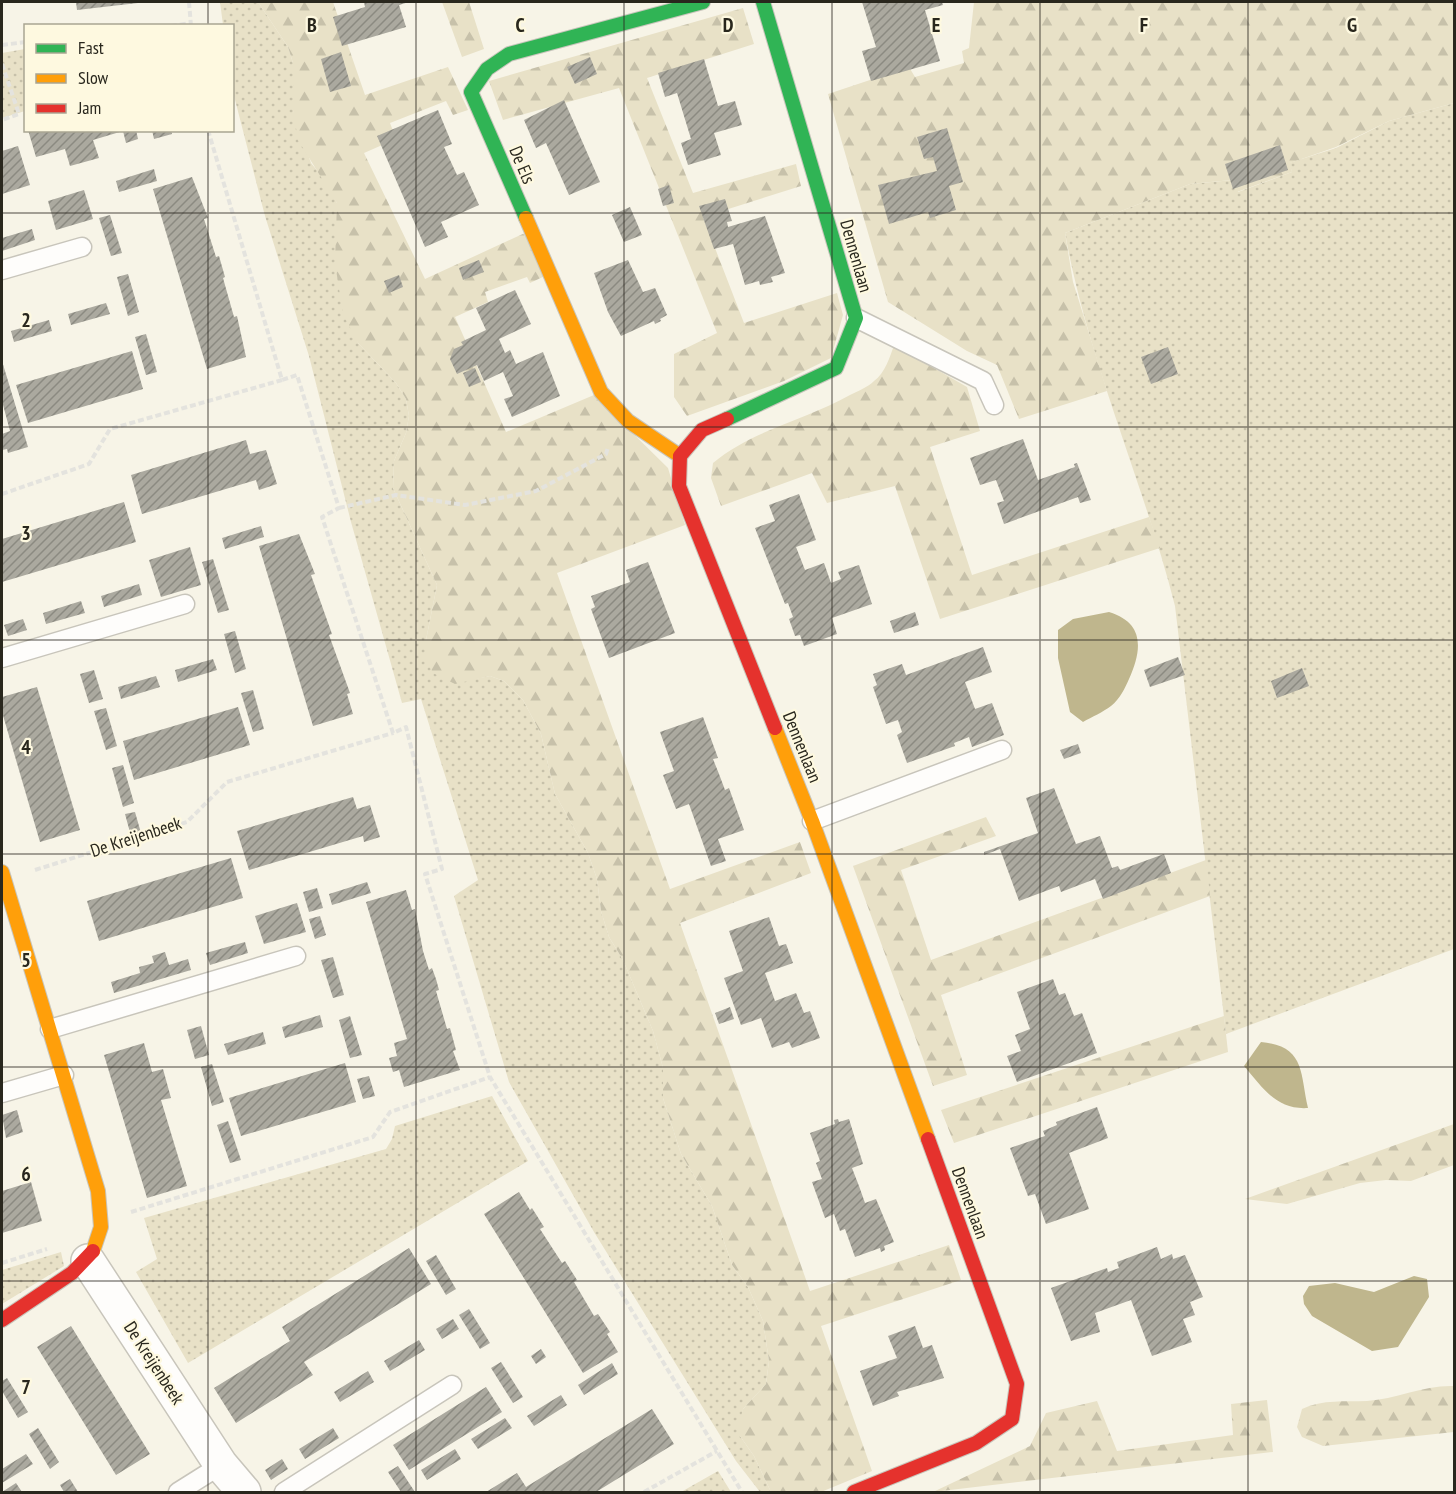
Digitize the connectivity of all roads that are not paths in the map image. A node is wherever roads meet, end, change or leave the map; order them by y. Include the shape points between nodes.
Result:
1 (703, 2) edge
2 (763, 2) edge
3 (82, 247) dead end
4 (2, 270) edge
5 (856, 318) junction
6 (994, 405) dead end
7 (680, 456) junction
8 (185, 604) dead end
9 (2, 658) edge
10 (1002, 750) dead end
11 (812, 821) junction
12 (3, 876) edge
13 (296, 956) dead end
14 (50, 1029) junction
15 (64, 1075) junction
16 (2, 1093) edge
17 (88, 1261) junction
18 (2, 1320) edge
19 (452, 1385) dead end
20 (221, 1465) junction
21 (178, 1492) edge
22 (244, 1492) edge
23 (285, 1492) edge
24 (854, 1492) edge

1 - 7 street, De Els via 509,54 487,69 471,92 602,392 628,420
2 - 5 street, Dennenlaan
3 - 4 lane
5 - 6 lane via 983,381
5 - 7 street, Dennenlaan via 836,368 702,430
7 - 11 street, Dennenlaan via 679,486
8 - 9 lane
10 - 11 lane
11 - 24 street, Dennenlaan via 1017,1384 1012,1419 976,1443
12 - 14 street
13 - 14 lane
14 - 15 street
15 - 16 lane
15 - 17 street via 98,1191 99,1238
17 - 18 street
17 - 20 street, De Kreijenbeek
19 - 23 lane
20 - 21 lane
20 - 22 street, De Kreijenbeek

